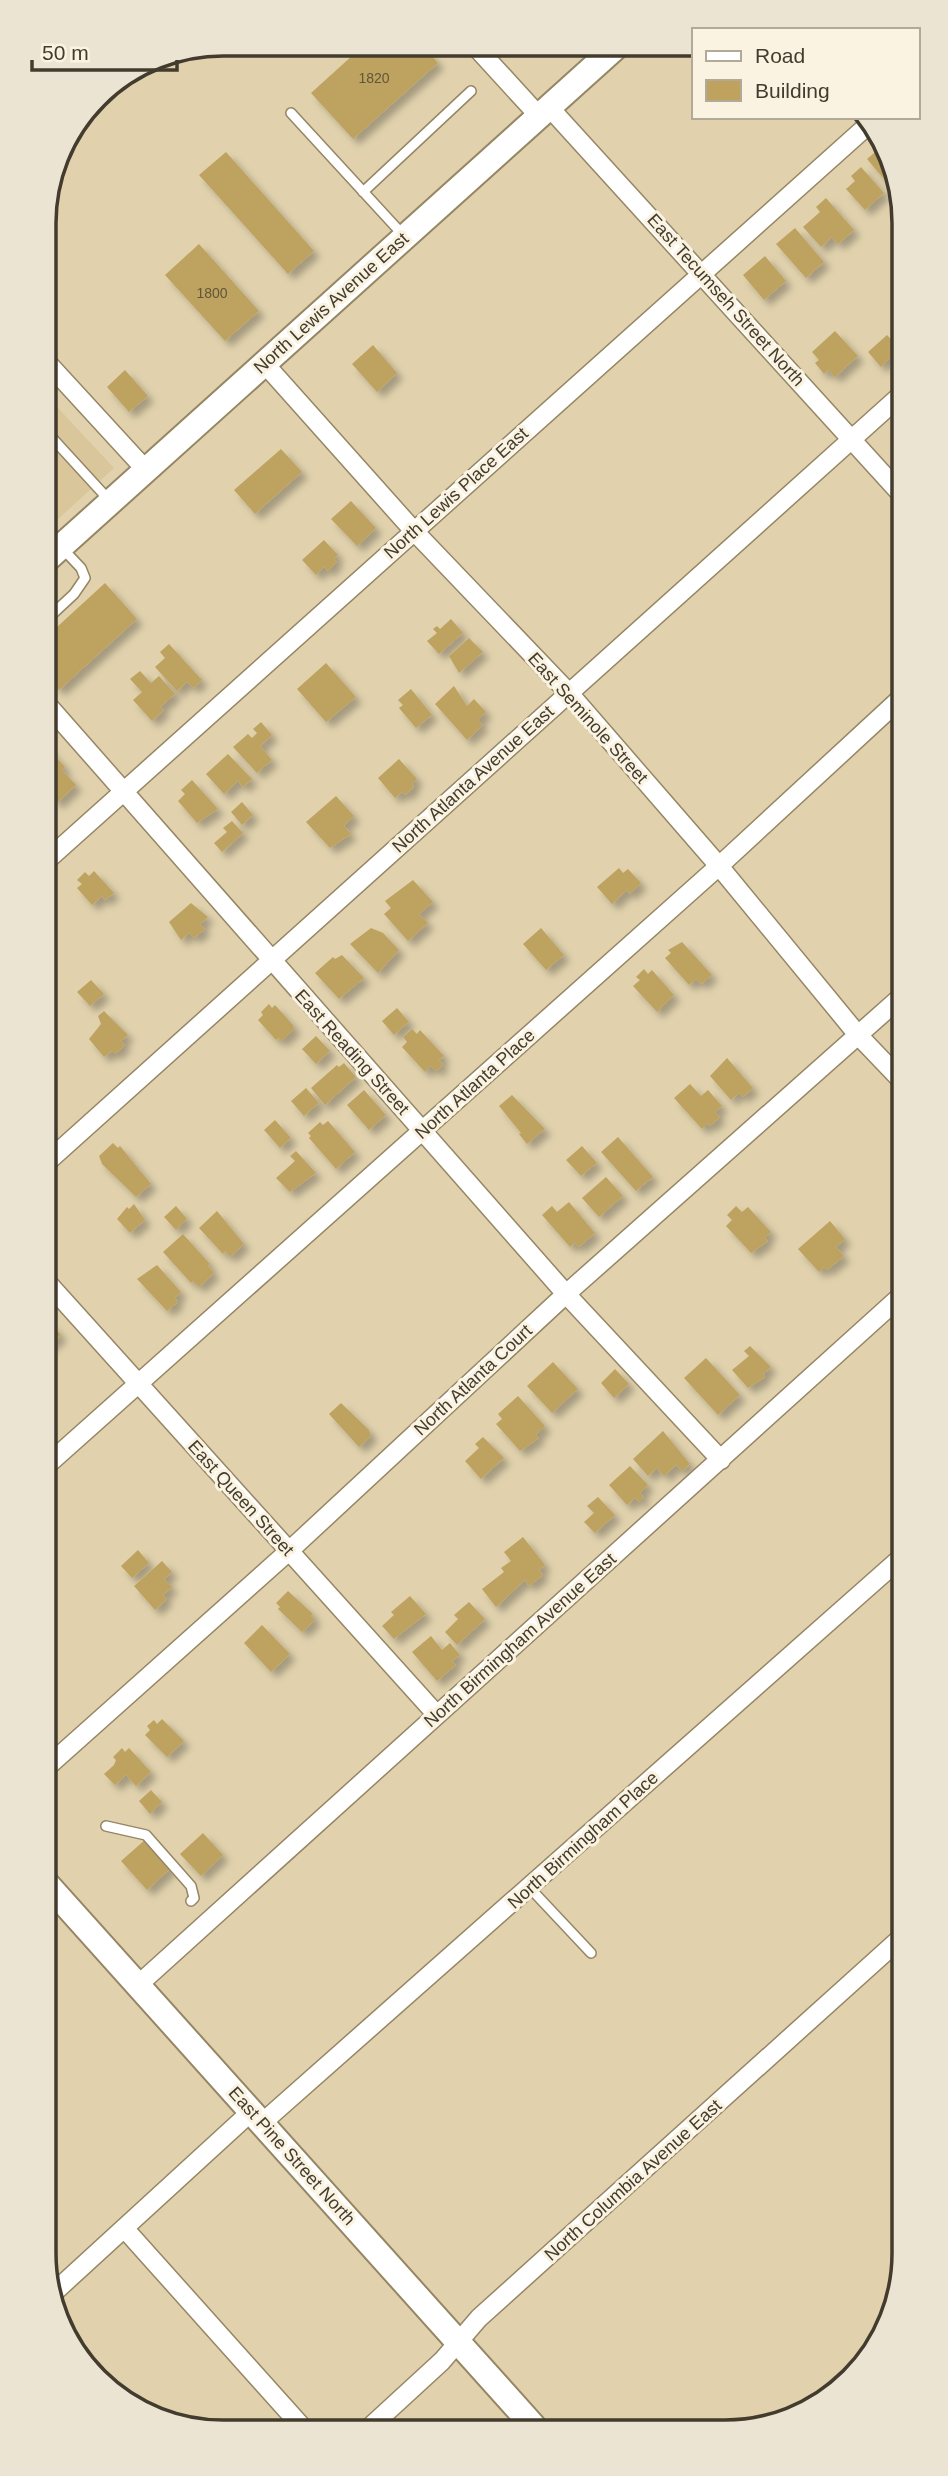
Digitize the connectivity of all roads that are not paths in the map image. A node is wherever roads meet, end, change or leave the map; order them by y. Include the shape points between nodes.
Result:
1 (486, 56) edge
2 (606, 56) edge
3 (471, 91) dead end
4 (544, 111) junction
5 (291, 113) dead end
6 (863, 129) edge
7 (363, 192) junction
8 (405, 237) junction
9 (703, 273) junction
10 (264, 363) junction
11 (56, 372) edge
12 (892, 403) edge
13 (852, 439) junction
14 (56, 442) edge
15 (145, 470) junction
16 (892, 484) edge
17 (110, 501) junction
18 (413, 530) junction
19 (56, 546) edge
20 (56, 552) edge
21 (56, 611) edge
22 (568, 692) junction
23 (892, 706) edge
24 (56, 714) edge
25 (125, 789) junction
26 (56, 852) edge
27 (719, 866) junction
28 (271, 961) junction
29 (892, 1005) edge
30 (859, 1035) junction
31 (892, 1071) edge
32 (422, 1131) junction
33 (56, 1154) edge
34 (56, 1292) edge
35 (566, 1294) junction
36 (892, 1304) edge
37 (138, 1384) junction
38 (56, 1457) edge
39 (721, 1460) junction
40 (289, 1551) junction
41 (892, 1566) edge
42 (437, 1715) junction
43 (56, 1759) edge
44 (106, 1826) dead end
45 (529, 1887) junction
46 (56, 1894) edge
47 (191, 1901) dead end
48 (892, 1946) edge
49 (591, 1953) dead end
50 (138, 1985) junction
51 (257, 2117) junction
52 (124, 2228) junction
53 (60, 2287) edge
54 (458, 2342) junction
55 (292, 2420) edge
56 (377, 2420) edge
57 (528, 2420) edge

1 - 4 street, East Tecumseh Street North
2 - 4 main road, North Lewis Avenue East
3 - 7 lane
4 - 8 main road, North Lewis Avenue East
4 - 9 street, East Tecumseh Street North
5 - 7 lane
6 - 9 street, North Lewis Place East
7 - 8 lane
8 - 10 main road, North Lewis Avenue East
9 - 13 street, East Tecumseh Street North
9 - 18 street, North Lewis Place East
10 - 15 main road, North Lewis Avenue East
10 - 18 street, East Seminole Street
11 - 15 street
12 - 13 street, North Atlanta Avenue East
13 - 16 street, East Tecumseh Street North
13 - 22 street, North Atlanta Avenue East
14 - 17 lane
15 - 17 main road, North Lewis Avenue East
17 - 19 main road, North Lewis Avenue East
18 - 22 street, East Seminole Street
18 - 25 street, North Lewis Place East
20 - 21 lane via 81,568 85,578
22 - 27 street, East Seminole Street
22 - 28 street, North Atlanta Avenue East
23 - 27 street, North Atlanta Place
24 - 25 street, East Reading Street
25 - 26 street, North Lewis Place East
25 - 28 street, East Reading Street
27 - 30 street, East Seminole Street
27 - 32 street, North Atlanta Place
28 - 32 street, East Reading Street
28 - 33 street, North Atlanta Avenue East
29 - 30 street, North Atlanta Court
30 - 31 street, East Seminole Street
30 - 35 street, North Atlanta Court
32 - 35 street, East Reading Street
32 - 37 street, North Atlanta Place
34 - 37 street, East Queen Street
35 - 39 street, East Reading Street
35 - 40 street, North Atlanta Court
36 - 39 street, North Birmingham Avenue East
37 - 38 street, North Atlanta Place
37 - 40 street, East Queen Street
39 - 42 street, North Birmingham Avenue East
40 - 42 street, East Queen Street
40 - 43 street, North Atlanta Court
41 - 45 street, North Birmingham Place
42 - 50 street, North Birmingham Avenue East
44 - 47 lane via 146,1835 191,1886
45 - 49 lane
45 - 51 street, North Birmingham Place
46 - 50 main road, East Pine Street North
48 - 54 street, North Columbia Avenue East via 479,2318
50 - 51 main road, East Pine Street North
51 - 52 street, North Birmingham Place
51 - 54 main road, East Pine Street North
52 - 53 street, North Birmingham Place
52 - 55 street
54 - 56 street, North Columbia Avenue East
54 - 57 main road, East Pine Street North

